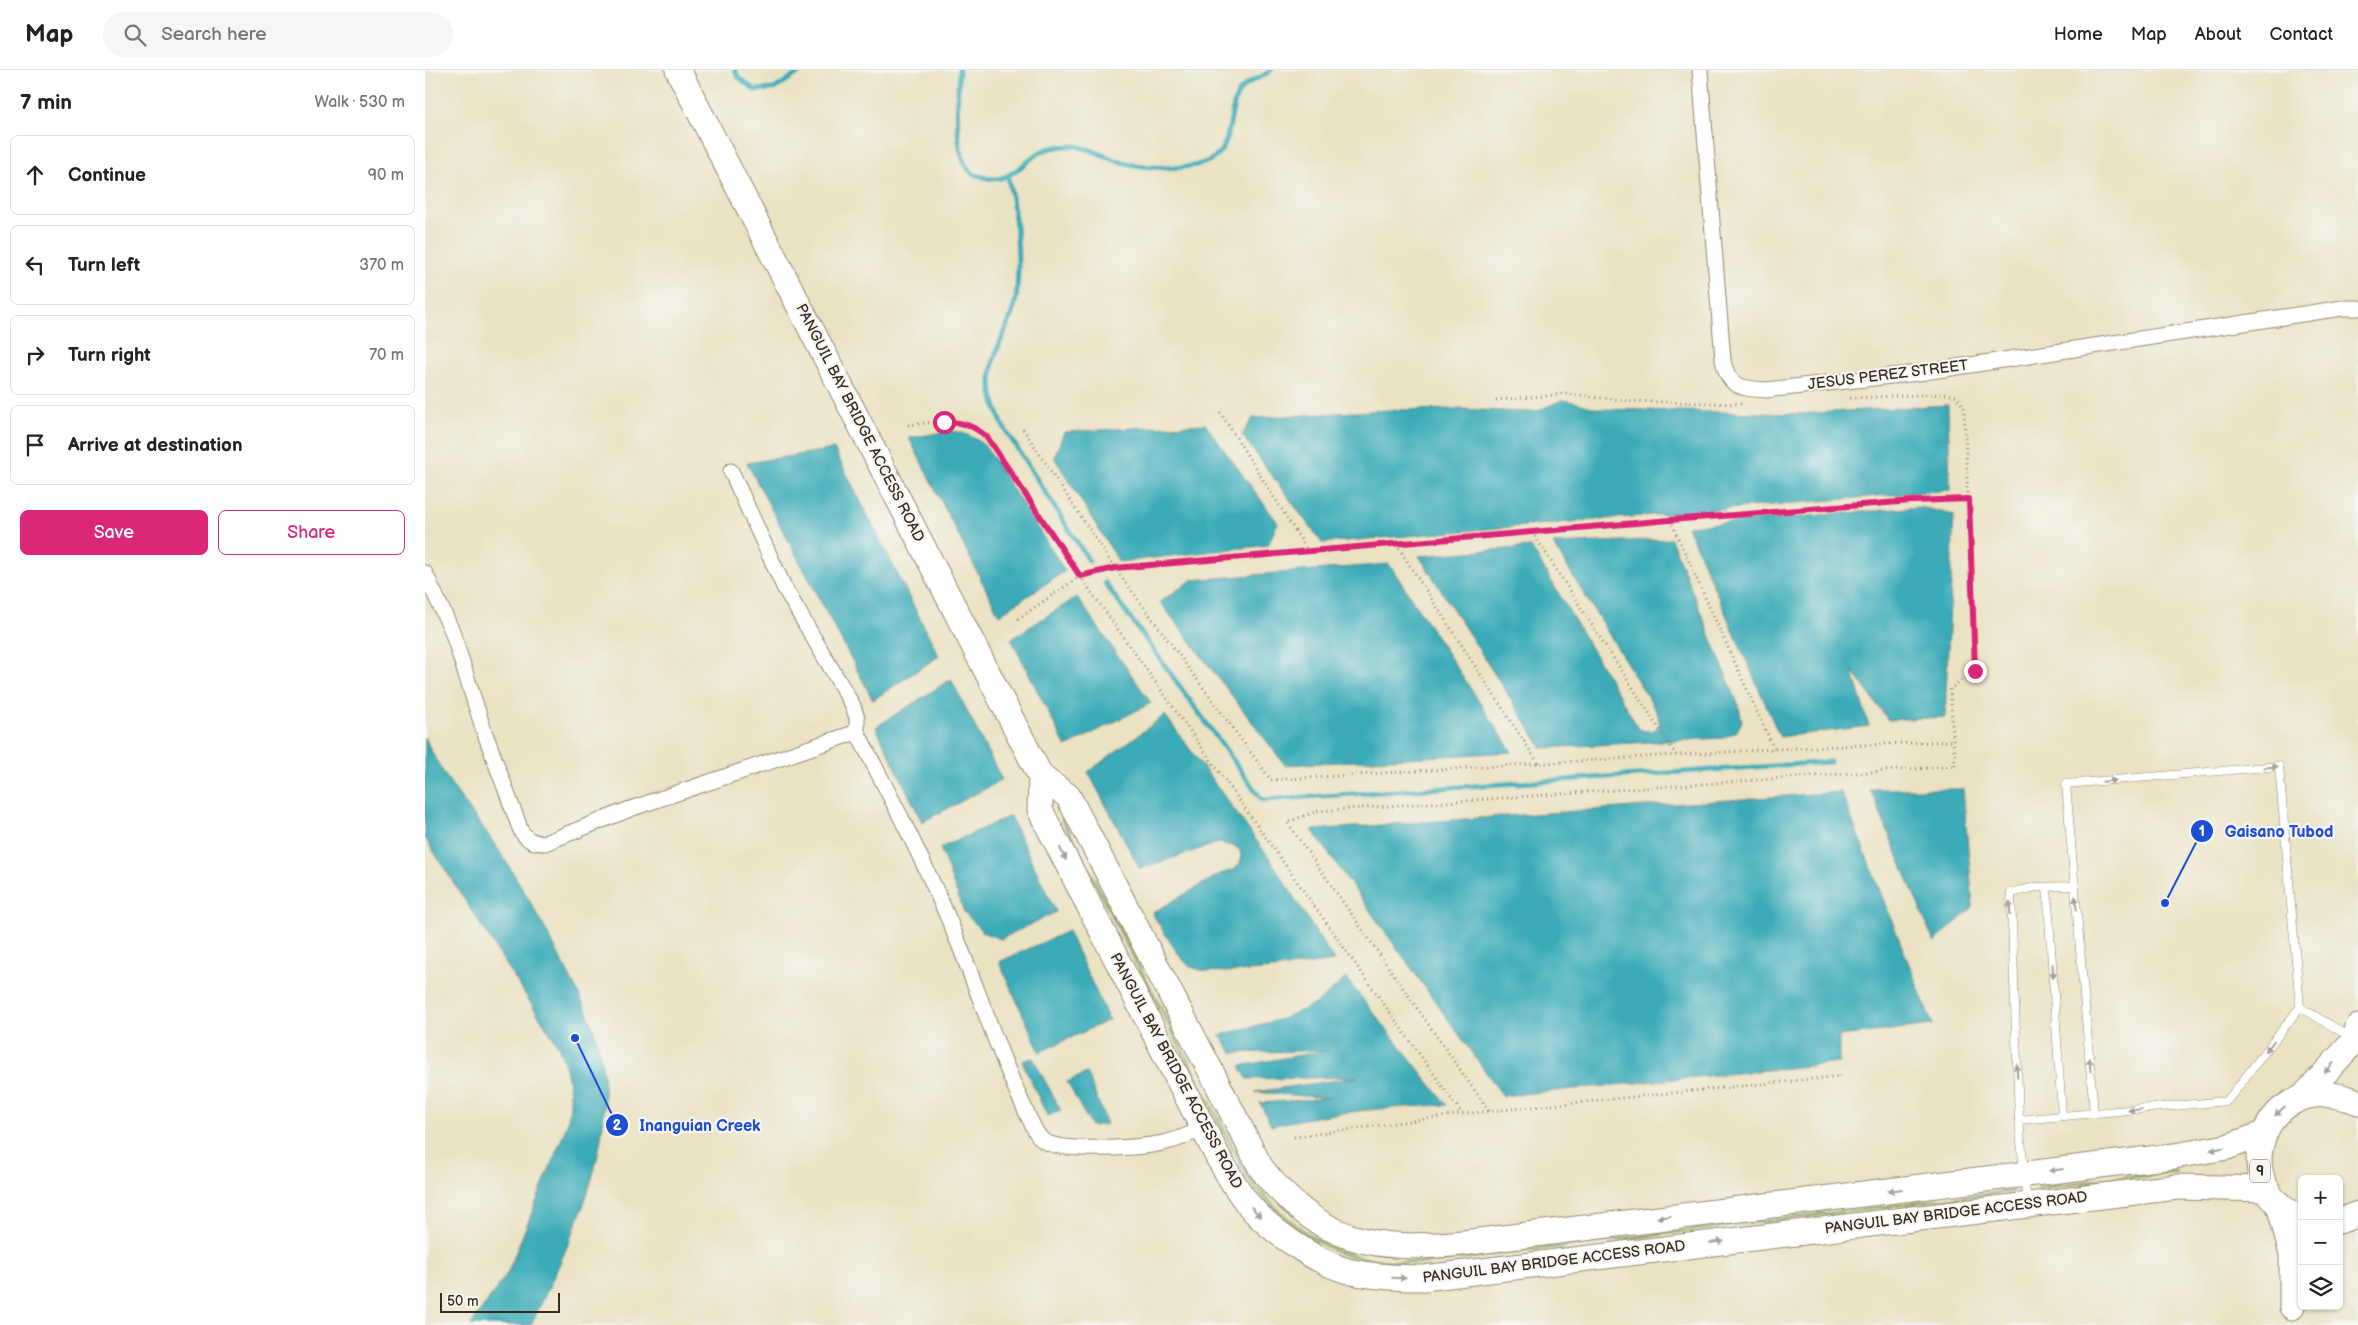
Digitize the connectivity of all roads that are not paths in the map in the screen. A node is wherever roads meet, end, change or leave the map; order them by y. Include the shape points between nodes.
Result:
1 (678, 70) edge
2 (1700, 70) edge
3 (2358, 308) edge
4 (731, 471) dead end
5 (425, 573) edge
6 (857, 732) junction
7 (1041, 777) junction
8 (2075, 886) junction
9 (2047, 887) junction
10 (2300, 1007) junction
11 (2357, 1040) edge
12 (2304, 1096) junction
13 (2358, 1102) edge
14 (2094, 1113) junction
15 (2062, 1116) junction
16 (2019, 1120) junction
17 (1203, 1128) junction
18 (2263, 1134) junction
19 (2023, 1174) junction
20 (2273, 1197) junction
21 (2027, 1205) junction
22 (2298, 1215) edge
23 (2294, 1306) edge

1 - 7 highway, PANGUIL BAY BRIDGE ACCESS ROAD
2 - 3 street, JESUS PEREZ STREET via 1723,360 1733,384 1746,389 1766,390 1918,373
4 - 6 street via 792,604 847,693 857,718
5 - 6 street via 453,631 484,731 521,831 535,843 545,843 630,809
6 - 17 street via 923,862 1036,1132 1044,1141 1081,1148 1147,1146 1183,1138
7 -> 17 highway, PANGUIL BAY BRIDGE ACCESS ROAD via 1040,810
19 -> 7 highway, PANGUIL BAY BRIDGE ACCESS ROAD via 1423,1247 1359,1241 1303,1212 1279,1192 1261,1168 1068,796
8 - 9 lane
8 -> 10 lane via 2066,784 2279,766
14 -> 8 lane
9 -> 15 lane
16 -> 9 lane via 2010,901 2011,893 2017,890
10 - 11 lane
10 -> 14 lane via 2227,1101
11 -> 12 highway, 9
12 - 13 highway, 9 via 2323,1092
12 -> 18 highway, 9 via 2287,1104 2273,1117
14 - 15 lane
15 - 16 lane
16 - 19 lane
17 -> 21 highway, PANGUIL BAY BRIDGE ACCESS ROAD via 1235,1186 1257,1214 1284,1237 1314,1256 1350,1271 1385,1277 1466,1274
18 -> 19 highway, PANGUIL BAY BRIDGE ACCESS ROAD via 2203,1152
18 - 20 highway, 9 via 2259,1152 2260,1171
19 - 21 lane
20 - 21 highway, PANGUIL BAY BRIDGE ACCESS ROAD via 2177,1187
20 - 22 highway
20 - 23 highway, 9 via 2292,1254

